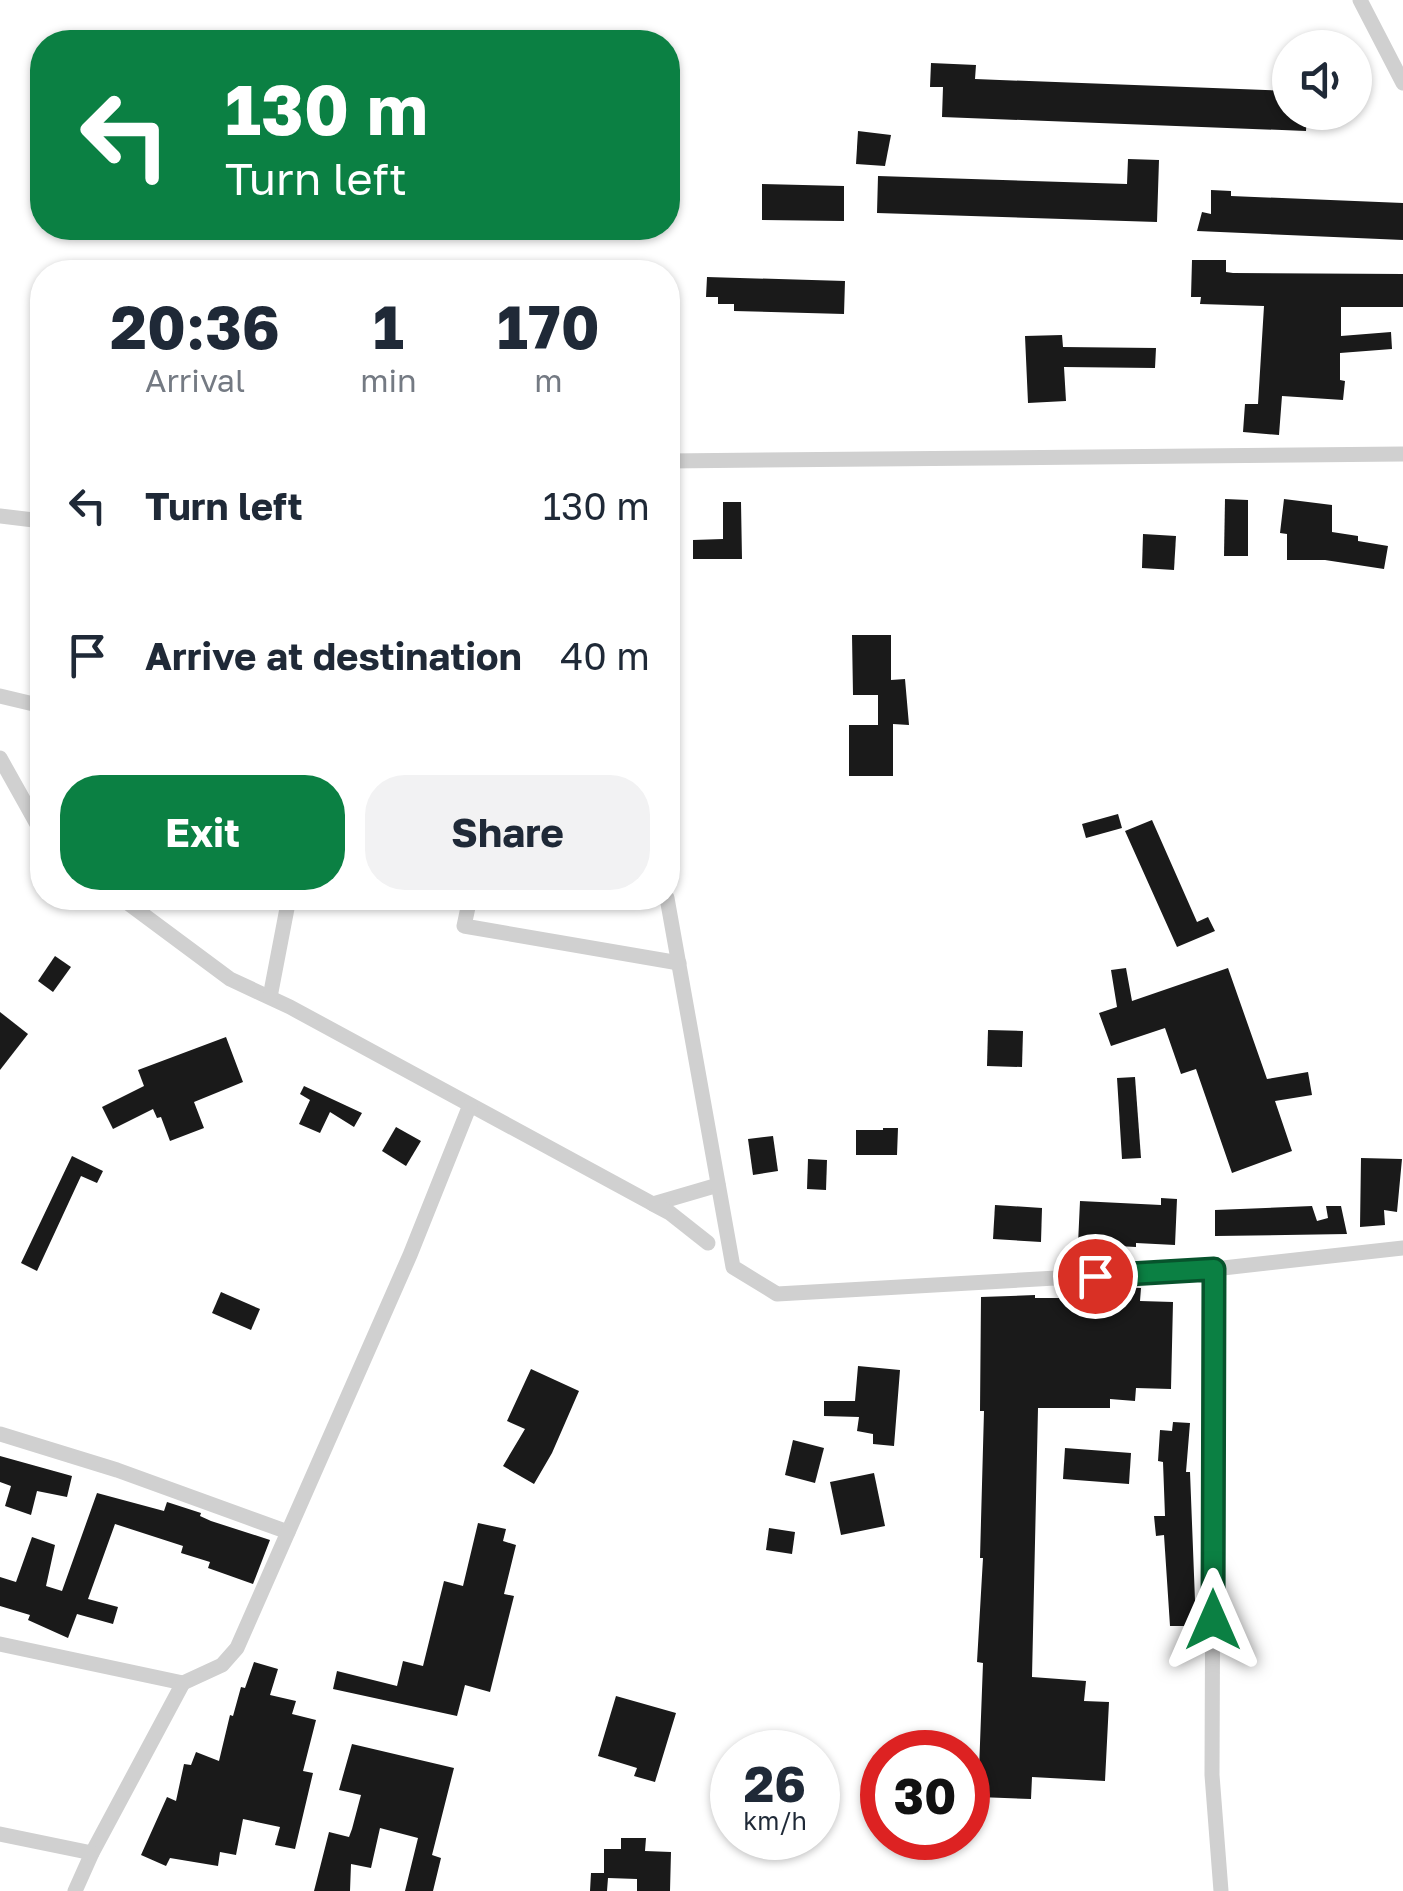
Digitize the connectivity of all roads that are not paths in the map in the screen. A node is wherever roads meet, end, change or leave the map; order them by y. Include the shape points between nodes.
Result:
1 (1360, 0) edge
2 (1403, 83) edge
3 (1403, 454) edge
4 (680, 461) edge
5 (0, 516) edge
6 (30, 520) edge
7 (0, 696) edge
8 (30, 703) edge
9 (0, 758) edge
10 (30, 812) edge
11 (146, 910) edge
12 (287, 910) edge
13 (467, 910) edge
14 (670, 910) edge
15 (679, 963) junction
16 (270, 998) junction
17 (470, 1105) junction
18 (718, 1185) junction
19 (653, 1204) junction
20 (708, 1242) dead end
21 (1403, 1248) edge
22 (1214, 1269) junction
23 (0, 1434) edge
24 (288, 1532) junction
25 (0, 1644) edge
26 (183, 1683) junction
27 (0, 1834) edge
28 (92, 1854) junction
29 (76, 1891) edge
30 (1221, 1891) edge

1 - 2 street
3 - 4 street
5 - 6 street
7 - 8 street
9 - 10 street
11 - 16 street via 230,979
12 - 16 street
13 - 15 street via 464,926
14 - 15 street
15 - 18 street
16 - 17 street
17 - 19 street
17 - 24 street
18 - 19 street
18 - 22 street via 733,1267 777,1294
19 - 20 street
21 - 22 street
22 - 30 street via 1212,1776
23 - 24 street
24 - 26 street via 238,1648 222,1666
25 - 26 street
26 - 28 street
27 - 28 street
28 - 29 street

